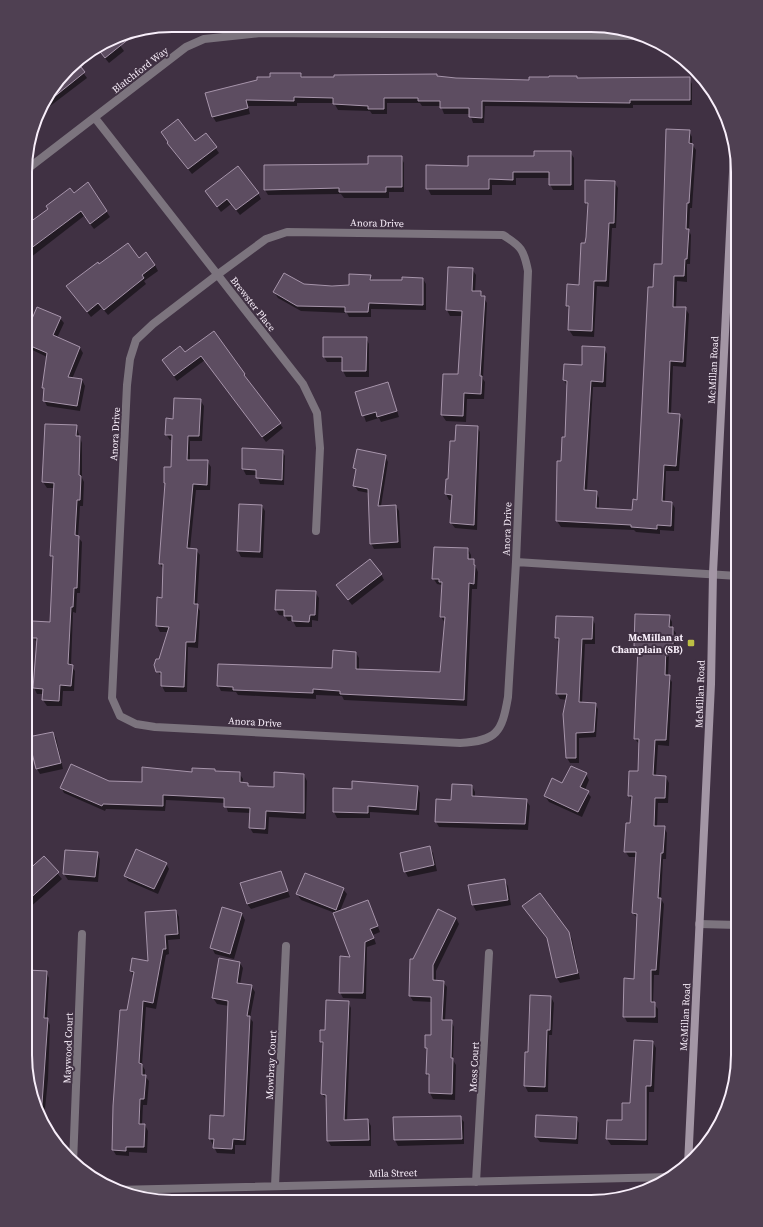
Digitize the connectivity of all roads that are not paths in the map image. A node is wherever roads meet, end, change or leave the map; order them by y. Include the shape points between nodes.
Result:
1 (622, 36) edge
2 (95, 118) junction
3 (32, 165) edge
4 (731, 237) edge
5 (217, 275) junction
6 (316, 531) dead end
7 (516, 562) junction
8 (713, 573) junction
9 (731, 575) edge
10 (699, 924) junction
11 (731, 925) edge
12 (82, 934) dead end
13 (286, 946) dead end
14 (489, 953) dead end
15 (73, 1154) edge
16 (688, 1155) edge
17 (658, 1177) edge
18 (476, 1182) junction
19 (275, 1186) junction
20 (134, 1189) edge

1 - 2 street, Blatchford Way via 262,33 204,39 186,47
2 - 3 street, Blatchford Way
2 - 5 street, Brewster Place
4 - 8 street, McMillan Road
5 - 6 street, Brewster Place via 303,384 317,413 320,448
5 - 7 street, Anora Drive via 266,239 287,232 503,235 519,244 528,271
5 - 7 street, Anora Drive via 136,340 130,359 112,698 120,716 136,724 155,727 479,742 496,733 504,717 508,697
7 - 8 street, Anora Drive
8 - 9 street, Anora Drive
8 - 10 street, McMillan Road via 711,684
10 - 11 street
10 - 16 street, McMillan Road
12 - 15 street, Maywood Court
13 - 19 street, Mowbray Court
14 - 18 street, Moss Court
17 - 18 street, Mila Street
18 - 19 street, Mila Street
19 - 20 street, Mila Street

